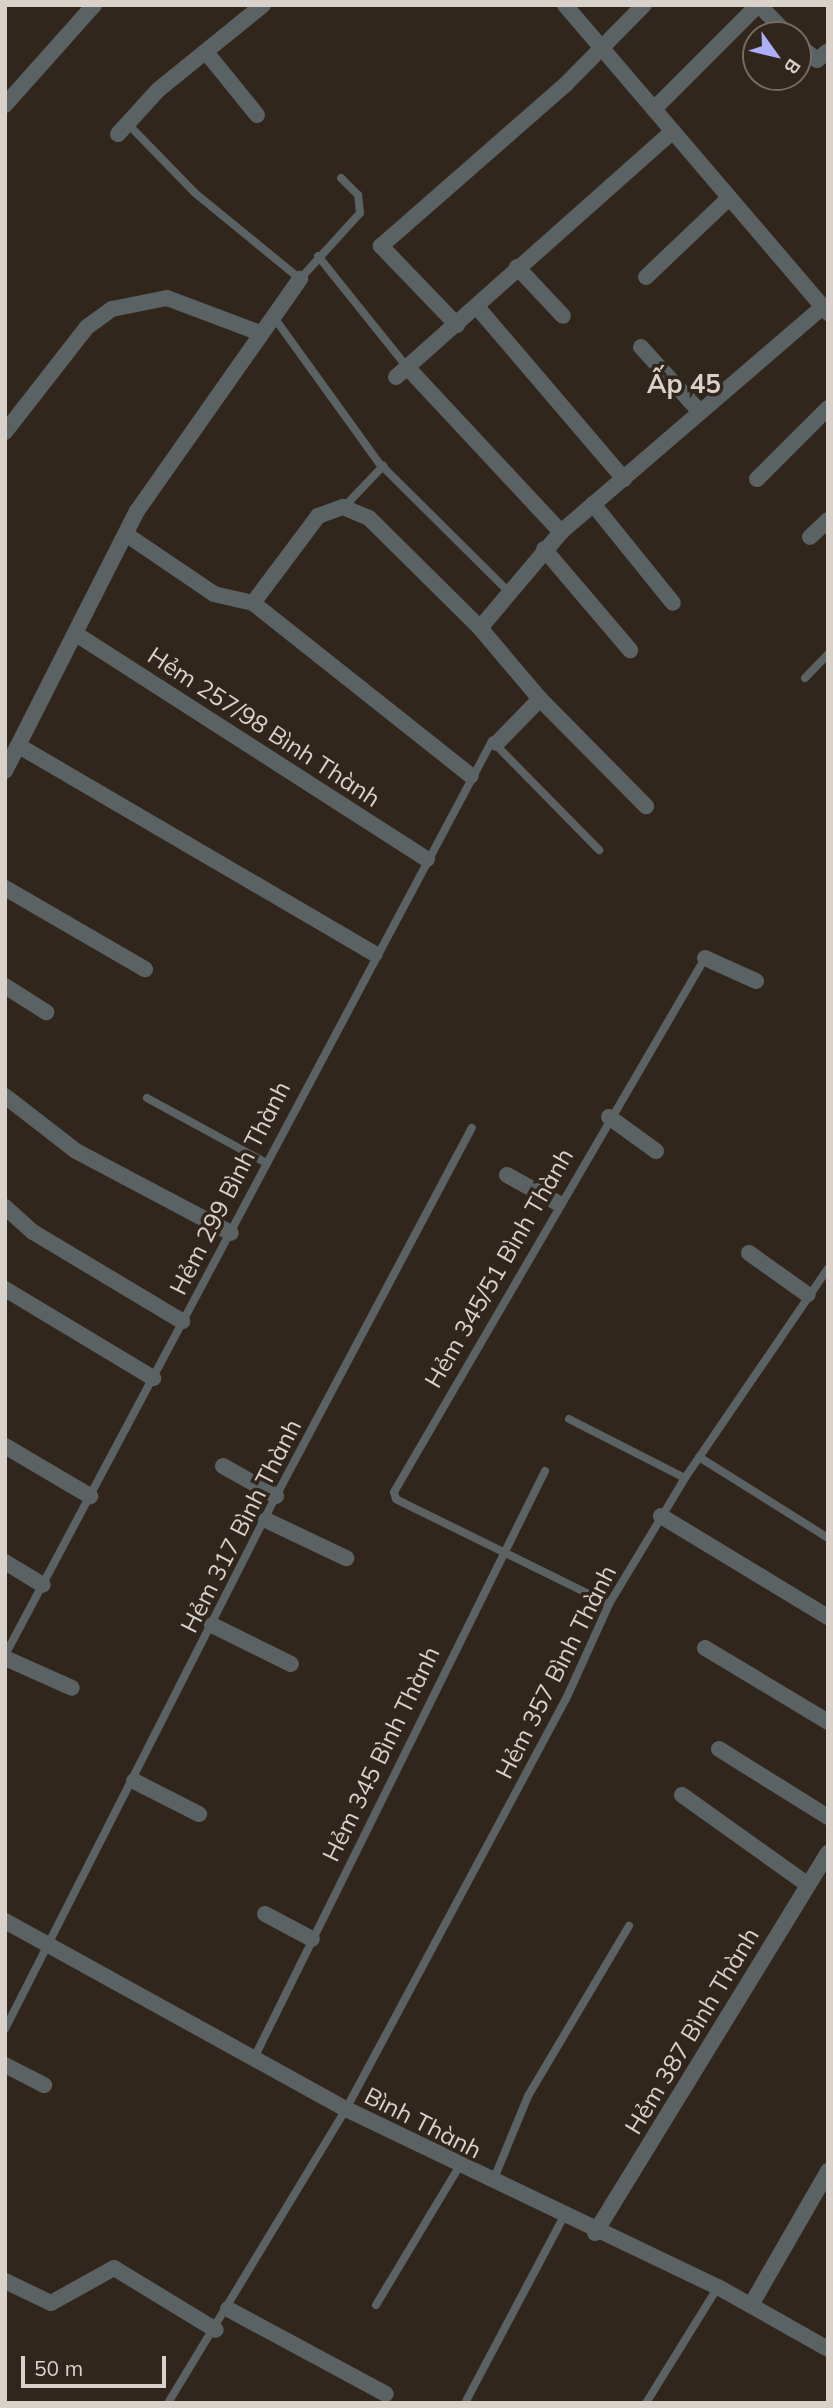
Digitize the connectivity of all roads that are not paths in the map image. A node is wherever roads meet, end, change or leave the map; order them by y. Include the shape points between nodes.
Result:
1 (94, 5) edge
2 (263, 5) edge
3 (565, 5) edge
4 (645, 5) edge
5 (758, 5) edge
6 (774, 21) edge
7 (602, 49) junction
8 (828, 51) edge
9 (206, 52) junction
10 (812, 56) edge
11 (5, 106) edge
12 (654, 109) junction
13 (257, 115) dead end
14 (122, 128) joint
15 (673, 131) junction
16 (341, 178) dead end
17 (729, 198) junction
18 (318, 256) junction
19 (517, 267) junction
20 (646, 277) dead end
21 (300, 279) junction
22 (478, 308) junction
23 (825, 310) edge
24 (272, 316) junction
25 (563, 316) dead end
26 (457, 325) junction
27 (260, 333) junction
28 (641, 347) dead end
29 (401, 372) junction
30 (828, 408) edge
31 (700, 412) junction
32 (5, 432) edge
33 (383, 466) junction
34 (624, 479) junction
35 (757, 479) dead end
36 (593, 505) junction
37 (344, 507) junction
38 (828, 520) edge
39 (561, 532) junction
40 (127, 535) junction
41 (810, 537) dead end
42 (544, 549) junction
43 (509, 592) junction
44 (253, 603) junction
45 (673, 603) dead end
46 (480, 628) junction
47 (76, 634) junction
48 (630, 650) dead end
49 (828, 654) edge
50 (805, 678) dead end
51 (540, 699) junction
52 (495, 742) junction
53 (19, 746) junction
54 (5, 771) edge
55 (471, 776) junction
56 (646, 806) dead end
57 (599, 850) dead end
58 (427, 859) junction
59 (5, 888) edge
60 (375, 954) junction
61 (705, 958) joint
62 (145, 969) dead end
63 (756, 981) dead end
64 (5, 986) edge
65 (46, 1012) dead end
66 (5, 1096) edge
67 (147, 1098) dead end
68 (608, 1117) junction
69 (472, 1128) dead end
70 (656, 1151) dead end
71 (266, 1163) junction
72 (507, 1175) dead end
73 (558, 1203) junction
74 (5, 1207) edge
75 (231, 1233) junction
76 (749, 1253) dead end
77 (828, 1268) edge
78 (5, 1289) edge
79 (808, 1295) junction
80 (182, 1321) junction
81 (153, 1378) junction
82 (569, 1419) dead end
83 (5, 1446) edge
84 (699, 1457) junction
85 (223, 1466) dead end
86 (545, 1471) dead end
87 (685, 1478) junction
88 (90, 1496) junction
89 (276, 1496) junction
90 (661, 1516) junction
91 (266, 1520) junction
92 (828, 1538) edge
93 (501, 1552) junction
94 (346, 1558) dead end
95 (5, 1562) edge
96 (43, 1585) junction
97 (610, 1604) junction
98 (828, 1617) edge
99 (212, 1625) junction
100 (705, 1648) dead end
101 (5, 1657) edge
102 (291, 1664) dead end
103 (72, 1688) dead end
104 (828, 1722) edge
105 (719, 1749) dead end
106 (134, 1781) junction
107 (682, 1795) dead end
108 (200, 1814) dead end
109 (828, 1817) edge
110 (828, 1853) edge
111 (808, 1885) junction
112 (265, 1914) dead end
113 (5, 1921) edge
114 (629, 1926) dead end
115 (312, 1939) junction
116 (47, 1944) junction
117 (5, 2029) edge
118 (255, 2056) junction
119 (5, 2065) edge
120 (44, 2085) dead end
121 (346, 2109) junction
122 (458, 2166) junction
123 (828, 2171) edge
124 (492, 2184) junction
125 (562, 2218) junction
126 (595, 2234) junction
127 (5, 2281) edge
128 (718, 2287) junction
129 (376, 2305) dead end
130 (751, 2305) junction
131 (228, 2309) junction
132 (216, 2330) junction
133 (828, 2349) edge
134 (386, 2394) dead end
135 (168, 2403) edge
136 (465, 2403) edge
137 (646, 2403) edge

1 - 11 street
2 - 9 street
3 - 7 street
4 - 7 street
5 - 6 street
5 - 12 street
7 - 12 street
7 - 26 street via 381,246
8 - 10 street via 817,60
9 - 13 street
9 - 14 street
12 - 15 street
14 - 21 lane
15 - 17 street
15 - 19 street
16 - 18 lane via 358,195 360,213
17 - 20 street
17 - 23 street
18 - 21 lane
18 - 29 lane
19 - 22 street
19 - 25 street
21 - 24 street
22 - 26 street
22 - 34 street
23 - 31 street
24 - 27 street
24 - 33 lane
26 - 29 street
27 - 32 street via 167,298 112,309 87,327
27 - 40 street
28 - 31 street
29 - 39 street
30 - 35 street
31 - 34 street
33 - 37 lane
33 - 43 lane
34 - 36 street
36 - 39 street
36 - 45 street
37 - 44 street via 318,516
37 - 46 street via 369,517
38 - 41 street
39 - 42 street
40 - 44 street via 214,594
40 - 47 street
42 - 43 street
42 - 48 street
43 - 46 street
44 - 55 street
46 - 51 street
47 - 53 street
47 - 58 street, Hẻm 257/98 Bình Thành
49 - 50 lane
51 - 52 street
51 - 56 street
52 - 55 lane, Hẻm 299 Bình Thành
52 - 57 lane
53 - 54 street
53 - 60 street via 192,842
55 - 58 lane, Hẻm 299 Bình Thành
58 - 60 lane, Hẻm 299 Bình Thành
59 - 62 street
60 - 71 lane, Hẻm 299 Bình Thành
61 - 63 street
61 - 68 lane, Hẻm 345/51 Bình Thành
64 - 65 street
66 - 75 street via 76,1151
67 - 71 lane
68 - 70 street
68 - 73 lane, Hẻm 345/51 Bình Thành
69 - 89 lane, Hẻm 317 Bình Thành
71 - 75 lane, Hẻm 299 Bình Thành
72 - 73 street
73 - 93 lane, Hẻm 345/51 Bình Thành via 394,1492 396,1499
74 - 80 street via 33,1232
75 - 80 lane, Hẻm 299 Bình Thành
76 - 79 street
77 - 79 lane, Hẻm 357 Bình Thành
78 - 81 street
79 - 84 lane, Hẻm 357 Bình Thành
80 - 81 lane, Hẻm 299 Bình Thành
81 - 88 lane, Hẻm 299 Bình Thành
82 - 87 lane
83 - 88 street
84 - 87 lane, Hẻm 357 Bình Thành
84 - 92 lane
85 - 89 street
86 - 93 lane, Hẻm 345 Bình Thành
87 - 90 lane, Hẻm 357 Bình Thành
88 - 96 lane, Hẻm 299 Bình Thành
89 - 91 lane, Hẻm 317 Bình Thành
90 - 97 lane, Hẻm 357 Bình Thành
90 - 98 street
91 - 94 street
91 - 99 lane, Hẻm 317 Bình Thành
93 - 97 lane
93 - 115 lane, Hẻm 345 Bình Thành
95 - 96 street
96 - 101 lane, Hẻm 299 Bình Thành
97 - 121 lane, Hẻm 357 Bình Thành via 566,1699
99 - 102 street
99 - 106 lane, Hẻm 317 Bình Thành
100 - 104 street
101 - 103 street
105 - 109 street
106 - 108 street
106 - 116 lane, Hẻm 317 Bình Thành
107 - 111 street
110 - 111 street, Hẻm 387 Bình Thành
111 - 126 street, Hẻm 387 Bình Thành
112 - 115 street
113 - 116 street, Bình Thành
114 - 124 lane via 528,2096
115 - 118 lane, Hẻm 345 Bình Thành
116 - 117 lane, Hẻm 317 Bình Thành
116 - 118 street, Bình Thành
118 - 121 street, Bình Thành
119 - 120 street
121 - 122 street, Bình Thành
121 - 131 lane, Hẻm 357 Bình Thành
122 - 124 street, Bình Thành
122 - 129 lane
123 - 130 street
124 - 125 street, Bình Thành
125 - 126 street, Bình Thành
125 - 136 lane
126 - 128 street, Bình Thành
127 - 132 street via 51,2303 114,2268
128 - 130 street, Bình Thành
128 - 137 lane
130 - 133 street, Bình Thành
131 - 132 lane, Hẻm 357 Bình Thành
131 - 134 street
132 - 135 lane, Hẻm 357 Bình Thành

